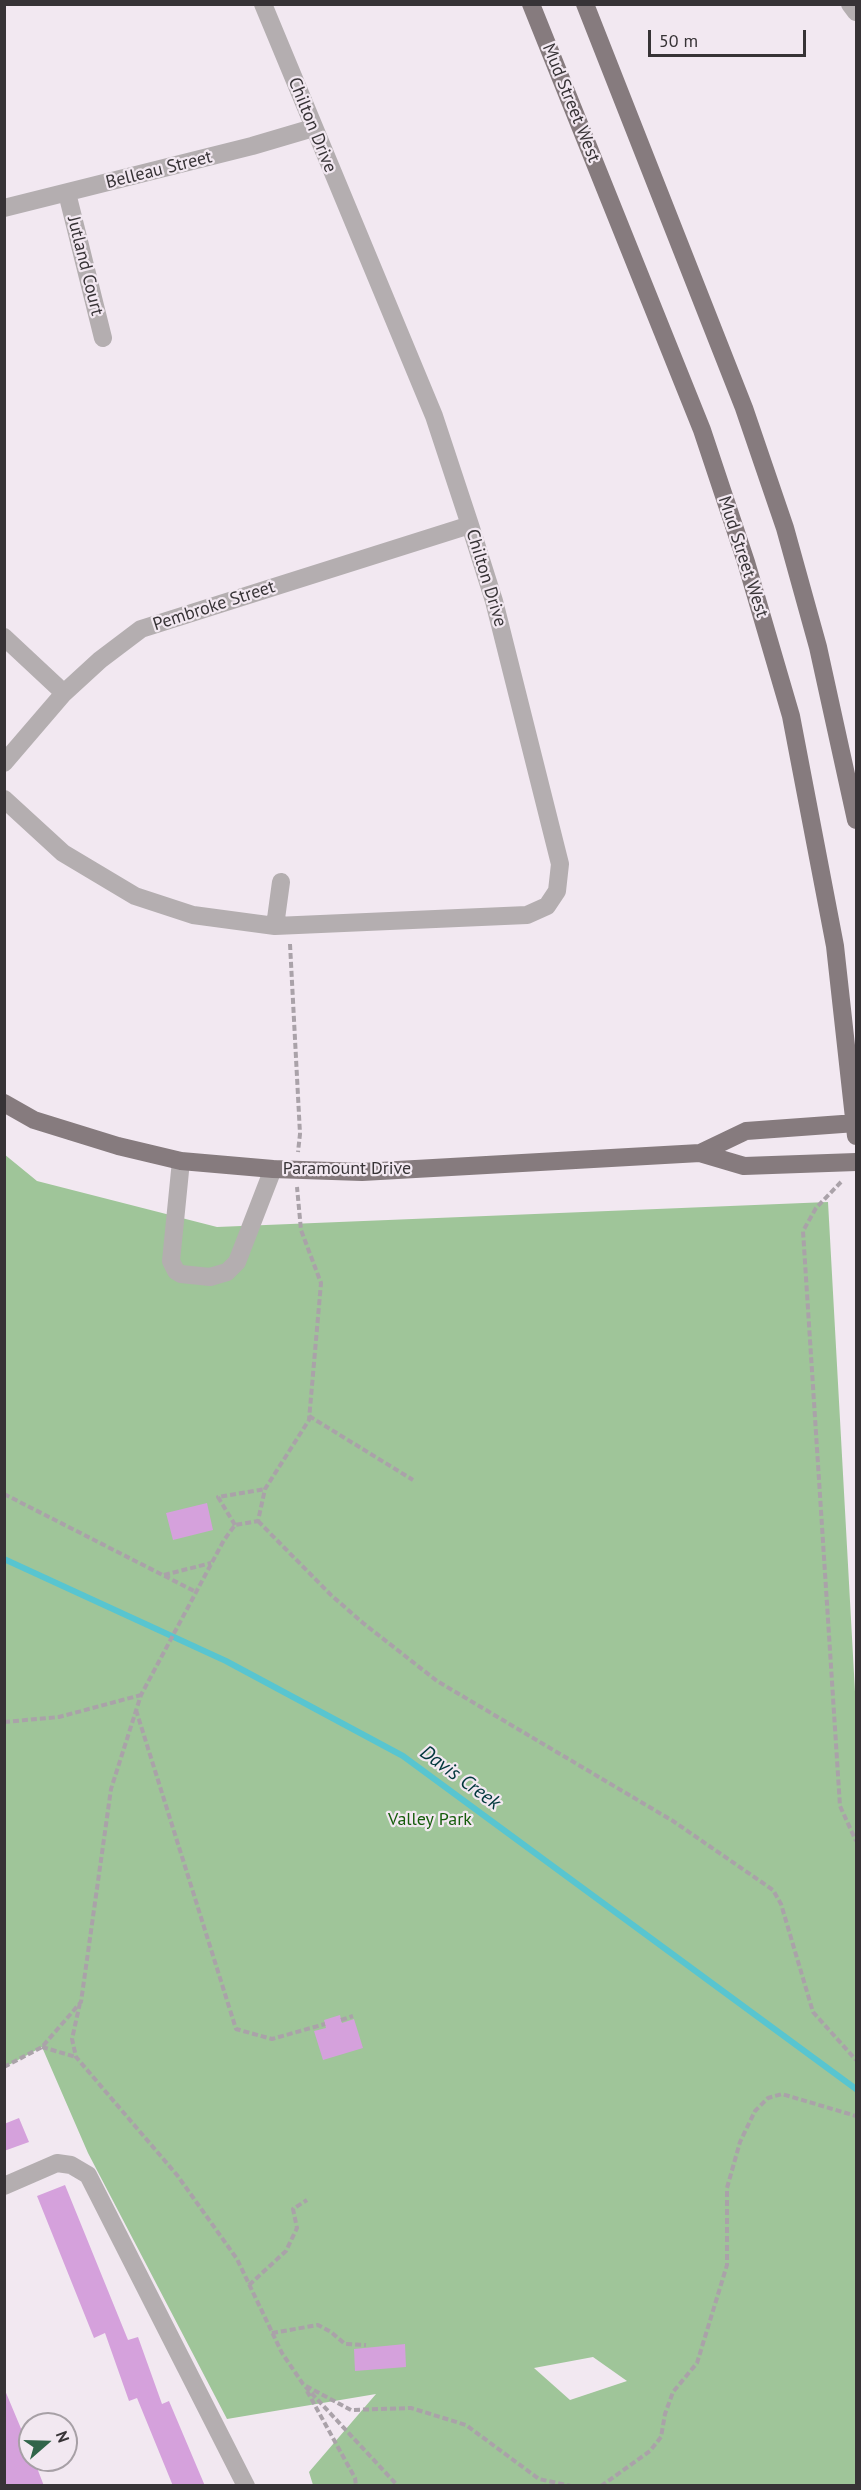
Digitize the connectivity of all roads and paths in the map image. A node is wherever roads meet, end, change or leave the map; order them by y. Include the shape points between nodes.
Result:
1 (263, 4) edge
2 (531, 4) edge
3 (585, 4) edge
4 (850, 4) edge
5 (856, 12) edge
6 (312, 128) junction
7 (68, 193) junction
8 (4, 208) edge
9 (103, 338) dead end
10 (470, 525) junction
11 (4, 638) edge
12 (64, 693) junction
13 (4, 763) edge
14 (4, 799) edge
15 (856, 820) edge
16 (281, 882) dead end
17 (282, 926) junction
18 (4, 1103) edge
19 (856, 1128) edge
20 (700, 1153) junction
21 (182, 1161) junction
22 (852, 1168) edge
23 (273, 1169) junction
24 (296, 1170) junction
25 (309, 1416) junction
26 (413, 1480) dead end
27 (265, 1489) junction
28 (4, 1494) edge
29 (258, 1521) junction
30 (235, 1525) junction
31 (211, 1563) junction
32 (164, 1575) junction
33 (196, 1592) junction
34 (141, 1695) junction
35 (136, 1709) junction
36 (4, 1722) edge
37 (856, 1841) edge
38 (81, 2002) junction
39 (353, 2016) dead end
40 (341, 2020) dead end
41 (325, 2024) dead end
42 (42, 2047) junction
43 (76, 2057) junction
44 (856, 2060) edge
45 (4, 2067) edge
46 (856, 2116) edge
47 (4, 2186) edge
48 (307, 2200) dead end
49 (249, 2285) junction
50 (272, 2332) junction
51 (366, 2344) dead end
52 (303, 2384) junction
53 (246, 2486) edge
54 (356, 2486) edge
55 (398, 2486) edge
56 (571, 2486) edge
57 (601, 2486) edge

1 - 6 street, Chilton Drive
2 - 19 main road, Mud Street West via 702,430 788,705 834,946
3 - 15 main road via 744,408 781,517 818,646
4 - 5 street
6 - 7 street, Belleau Street
6 - 10 street, Chilton Drive via 434,416
7 - 8 street, Belleau Street
7 - 9 street, Jutland Court
10 - 12 street, Pembroke Street via 141,629
10 - 17 street, Chilton Drive via 494,601 560,864 557,891 547,906 527,915
11 - 12 street
12 - 13 street, Pembroke Street
14 - 17 street, Chilton Drive via 63,854 135,896 193,915
16 - 17 street
17 - 24 path via 300,1134
18 - 21 main road, Paramount Drive via 34,1120
19 - 20 main road, Paramount Drive via 746,1131
20 - 22 main road, Paramount Drive via 744,1166
20 - 24 main road, Paramount Drive via 362,1172
21 - 23 main road, Paramount Drive
21 - 23 street via 171,1261 181,1274 210,1277 227,1272 237,1262
22 - 37 path via 816,1208 802,1231 840,1806
23 - 24 main road, Paramount Drive
24 - 25 path via 301,1230 321,1283
25 - 26 path
25 - 27 path
27 - 29 path
27 - 30 path via 218,1497
28 - 32 path
29 - 30 path
29 - 44 path via 331,1595 437,1680 673,1821 772,1890 781,1904 813,2012
30 - 31 path
31 - 32 path
31 - 33 path
32 - 33 path
33 - 34 path
34 - 35 path
34 - 36 path via 59,1717
35 - 38 path via 111,1789
35 - 41 path via 236,2029 272,2039
38 - 42 path
38 - 43 path via 72,2039
39 - 40 path
42 - 43 path
42 - 45 path
43 - 49 path via 177,2175 237,2259
46 - 57 path via 782,2094 768,2098 755,2112 740,2142 727,2188 727,2265 697,2363 674,2392 661,2437 650,2451
47 - 53 street via 57,2163 71,2165 88,2175
48 - 49 path via 294,2209 297,2228 285,2251
49 - 50 path
50 - 51 path via 318,2325 345,2344
50 - 52 path
52 - 54 path
52 - 55 path
52 - 56 path via 351,2410 411,2408 466,2425 539,2479

